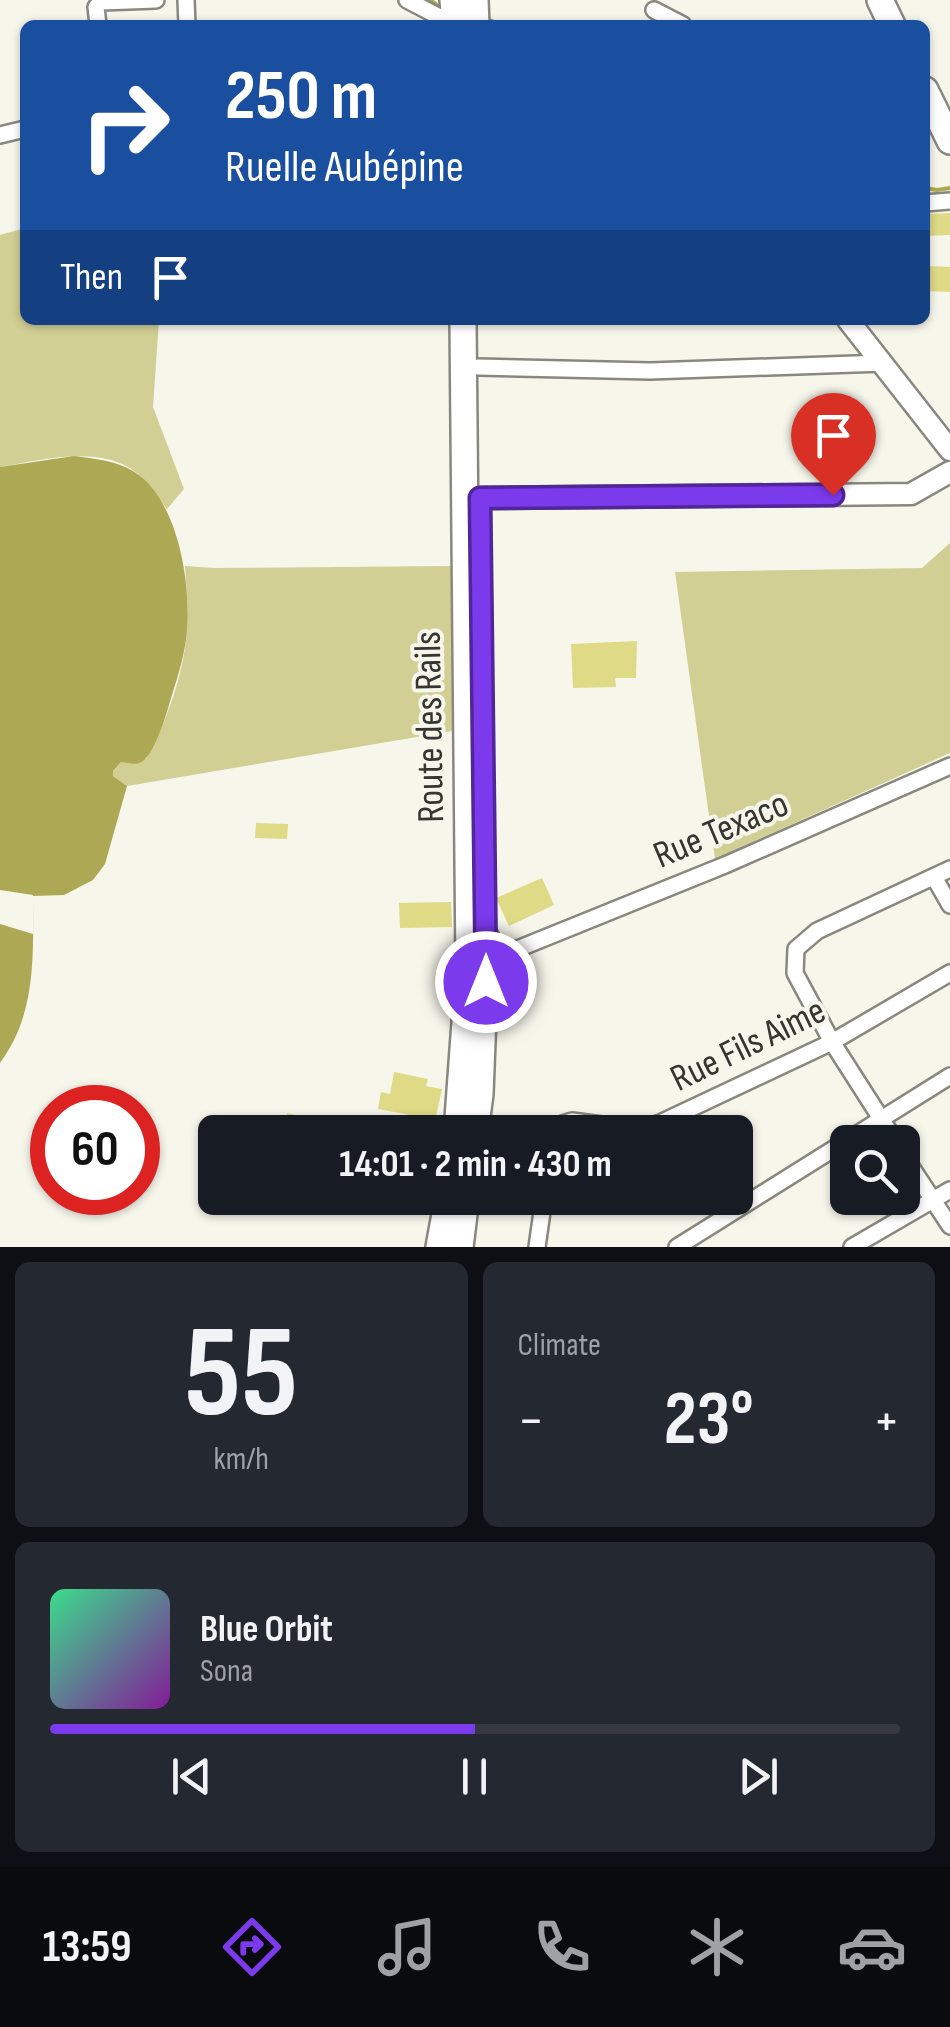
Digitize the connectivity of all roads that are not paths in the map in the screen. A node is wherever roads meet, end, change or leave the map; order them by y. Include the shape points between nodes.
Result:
1 (156, 0) edge
2 (407, 0) edge
3 (97, 20) edge
4 (445, 20) edge
5 (935, 95) edge
6 (950, 141) edge
7 (462, 325) edge
8 (479, 325) edge
9 (852, 325) edge
10 (882, 364) junction
11 (478, 367) junction
12 (950, 450) edge
13 (950, 472) edge
14 (480, 498) junction
15 (950, 766) edge
16 (950, 869) edge
17 (934, 877) junction
18 (950, 906) edge
19 (515, 950) dead end
20 (950, 973) edge
21 (832, 1042) junction
22 (950, 1076) edge
23 (458, 1115) edge
24 (476, 1115) edge
25 (678, 1115) edge
26 (882, 1120) junction
27 (885, 1125) edge
28 (920, 1180) edge
29 (950, 1190) edge
30 (934, 1201) junction
31 (445, 1215) edge
32 (464, 1215) edge
33 (542, 1215) edge
34 (950, 1226) edge
35 (439, 1247) edge
36 (460, 1247) edge
37 (537, 1247) edge
38 (677, 1247) edge
39 (852, 1247) edge

1 - 3 street via 101,2
2 - 4 street
5 - 6 main road
7 - 23 main road, Route des Rails via 469,967
8 - 11 main road, Route des Rails
9 - 10 street
10 - 11 street via 650,371
10 - 12 street
11 - 14 main road, Route des Rails
13 - 14 street via 911,494
14 - 24 main road, Route des Rails via 486,982
15 - 19 street, Rue Texaco
16 - 17 street
17 - 18 street
17 - 21 street via 817,931 796,949 796,973
20 - 21 street, Rue Fils Aime
21 - 25 street, Rue Fils Aime
21 - 26 street
22 - 26 street
26 - 27 street
26 - 38 street
28 - 30 street
29 - 30 street
30 - 34 street
30 - 39 street
31 - 35 main road
32 - 36 main road
33 - 37 street

